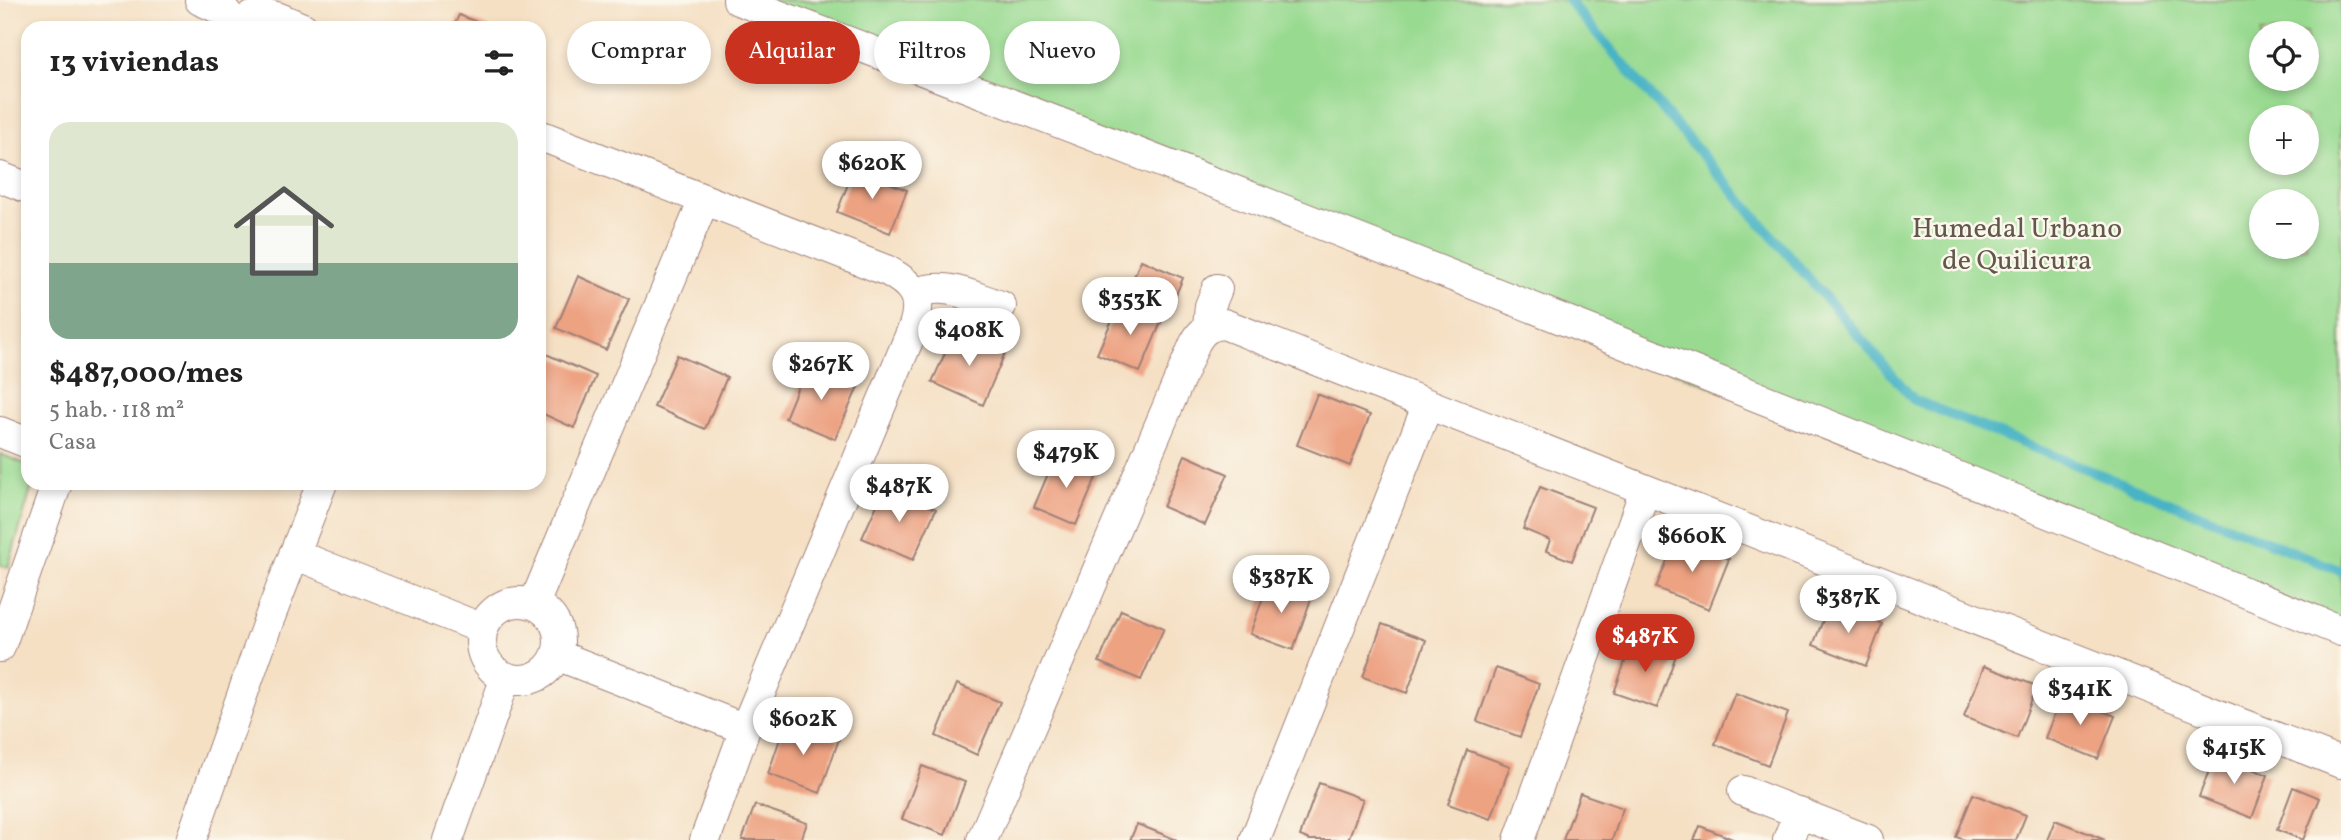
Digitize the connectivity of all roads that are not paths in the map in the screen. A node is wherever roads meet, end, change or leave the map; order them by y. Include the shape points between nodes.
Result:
1 (200, 0) edge
2 (738, 0) edge
3 (232, 21) edge
4 (244, 21) edge
5 (285, 21) edge
6 (546, 138) edge
7 (0, 177) edge
8 (21, 185) edge
9 (704, 200) junction
10 (1217, 289) dead end
11 (915, 294) junction
12 (1001, 306) dead end
13 (1208, 327) junction
14 (1428, 404) junction
15 (0, 432) edge
16 (21, 440) edge
17 (54, 490) edge
18 (320, 490) edge
19 (1645, 490) junction
20 (294, 554) junction
21 (10, 588) edge
22 (534, 604) junction
23 (483, 629) junction
24 (2341, 631) edge
25 (0, 647) edge
26 (556, 655) junction
27 (506, 677) junction
28 (745, 729) junction
29 (2341, 763) edge
30 (1743, 791) dead end
31 (1798, 812) junction
32 (191, 840) edge
33 (448, 840) edge
34 (705, 840) edge
35 (982, 840) edge
36 (1255, 840) edge
37 (1519, 840) edge
38 (1788, 840) edge
39 (1868, 840) edge

1 - 3 street via 225,11
2 - 24 street via 1128,147
4 - 5 street via 259,14
6 - 9 street
7 - 8 street
9 - 11 street via 888,271
9 - 22 street
10 - 13 street
11 - 12 street via 942,287
11 - 28 street via 914,326
13 - 14 street via 1232,325
13 - 35 street via 1187,363
14 - 19 street
14 - 36 street
15 - 16 street
17 - 21 street
18 - 20 street
19 - 29 street
19 - 37 street
20 - 23 street
20 - 32 street
21 - 25 street
22 - 23 street via 502,605
22 - 26 street via 556,624
23 - 27 street via 485,657
26 - 27 street via 536,677
26 - 28 street
27 - 33 street
28 - 34 street
30 - 31 street
31 - 38 street
31 - 39 street

